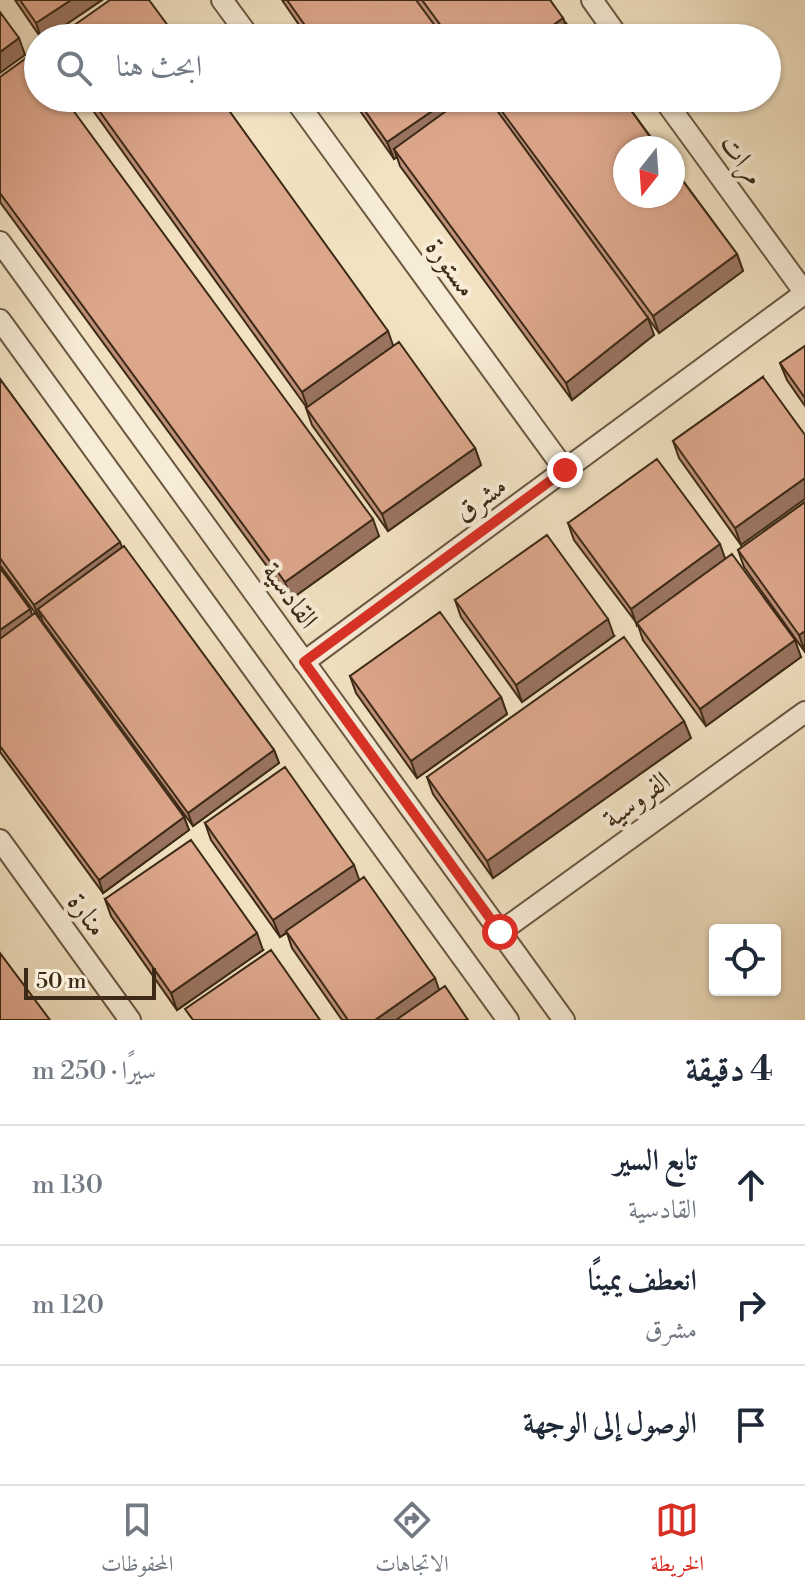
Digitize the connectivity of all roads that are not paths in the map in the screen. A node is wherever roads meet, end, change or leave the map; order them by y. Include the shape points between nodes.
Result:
1 (222, 0) edge
2 (592, 0) edge
3 (240, 24) edge
4 (609, 24) edge
5 (304, 112) edge
6 (673, 112) edge
7 (0, 242) edge
8 (805, 293) edge
9 (0, 320) edge
10 (565, 470) junction
11 (304, 662) junction
12 (805, 712) edge
13 (0, 840) edge
14 (500, 932) junction
15 (130, 1020) edge
16 (508, 1020) edge
17 (564, 1020) edge

1 - 3 street
2 - 4 street
5 - 10 street, مستورة
6 - 8 street, مرات
7 - 11 street, القادسية
8 - 10 street, مشرق
9 - 16 street
10 - 11 street, مشرق
11 - 14 street, القادسية
12 - 14 street, الفروسية
13 - 15 street, منارة
14 - 17 street, القادسية

